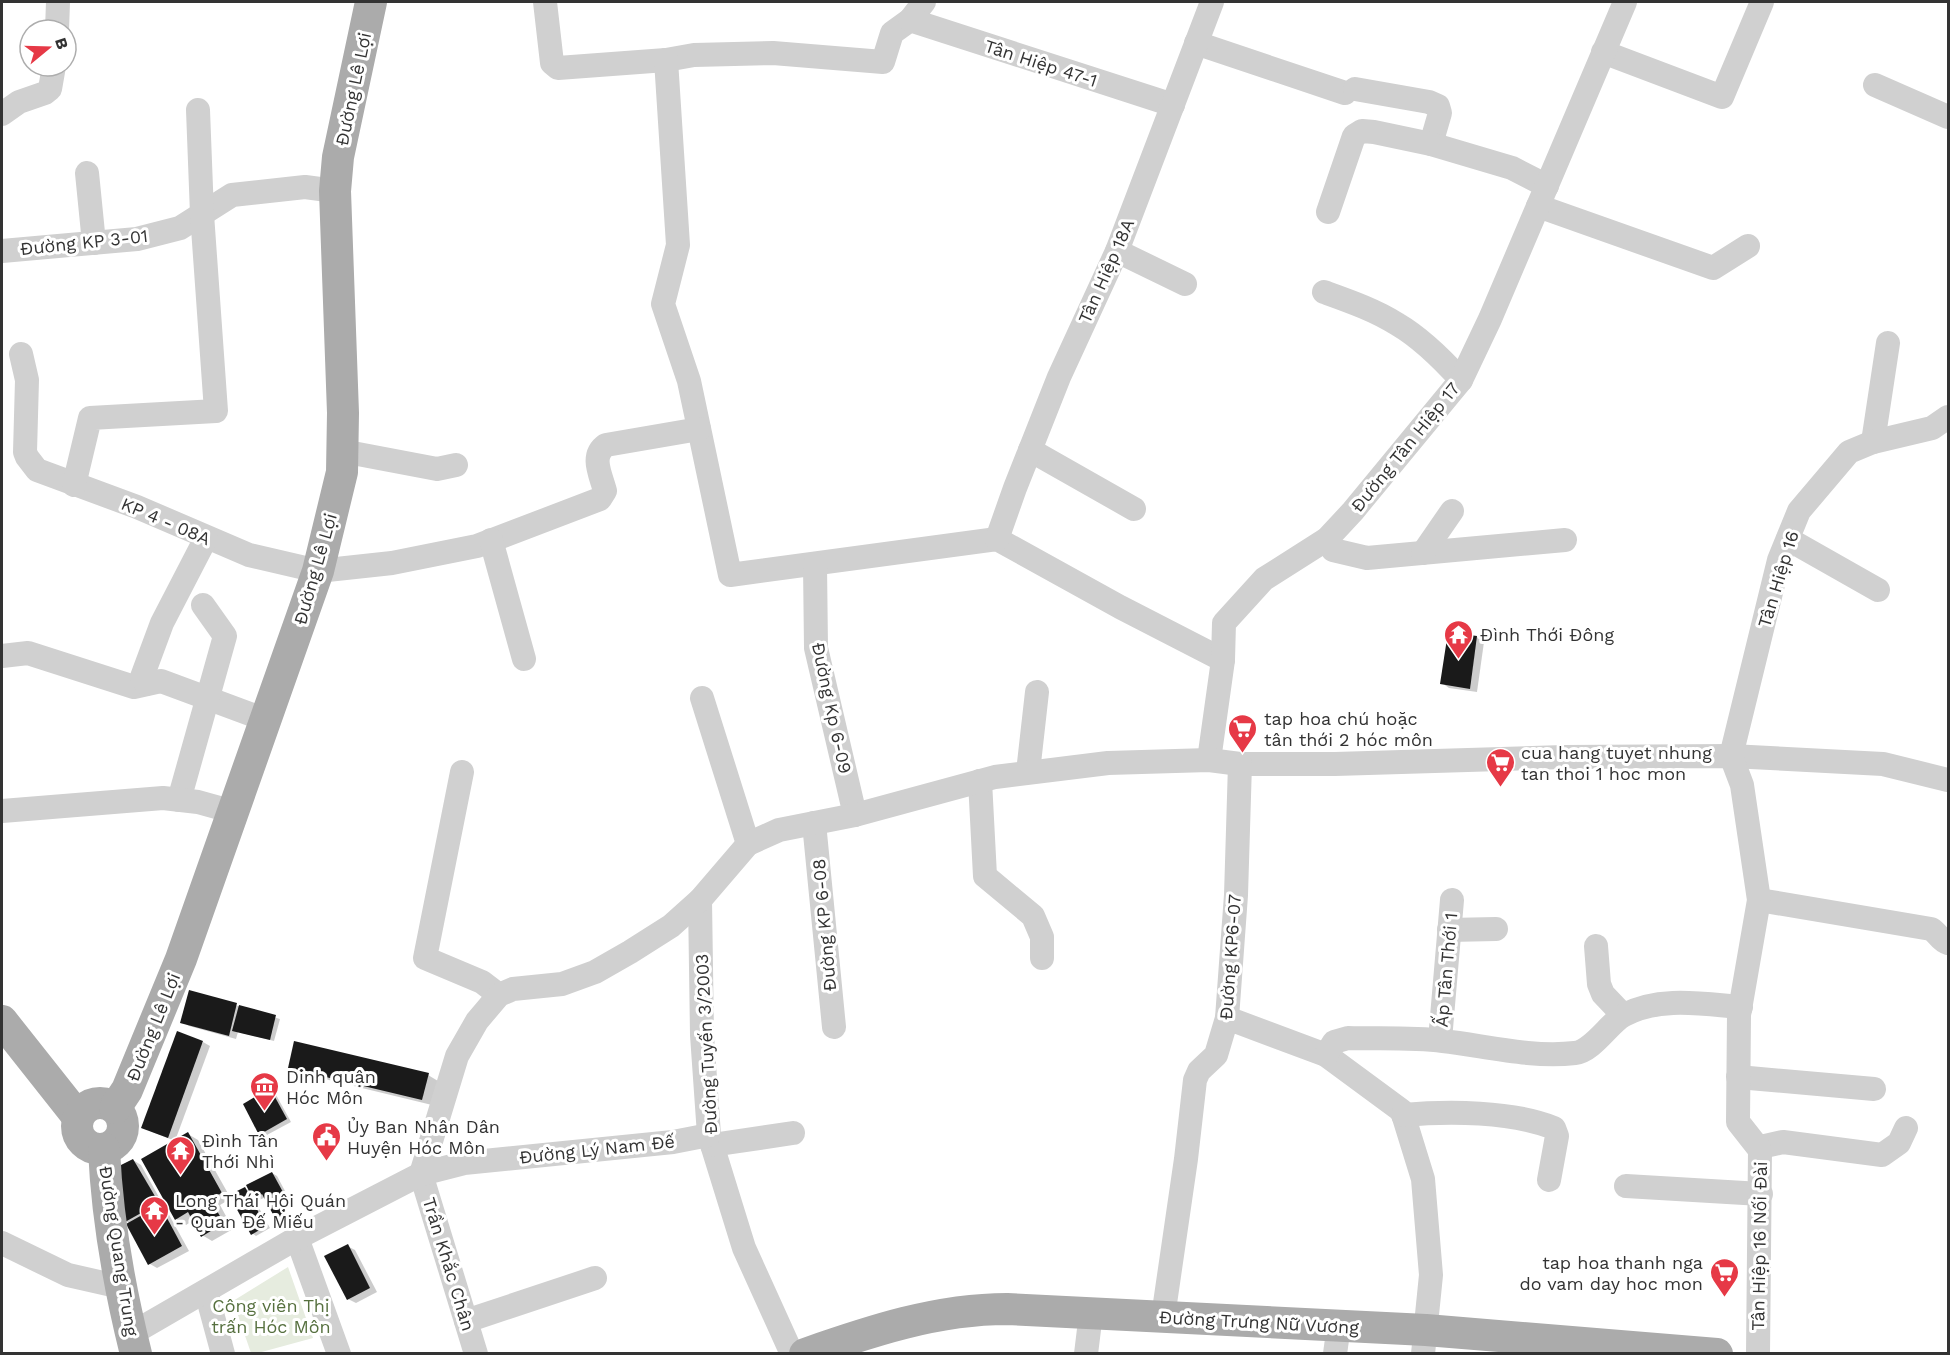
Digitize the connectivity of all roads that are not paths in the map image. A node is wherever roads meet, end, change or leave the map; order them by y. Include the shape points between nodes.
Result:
1 (58, 2) edge
2 (370, 2) edge
3 (545, 2) edge
4 (1212, 2) edge
5 (1625, 2) edge
6 (1762, 2) edge
7 (917, 11) edge
8 (57, 18) edge
9 (1196, 43) junction
10 (1604, 52) junction
11 (666, 60) junction
12 (52, 78) edge
13 (1875, 85) dead end
14 (1173, 105) junction
15 (198, 110) dead end
16 (2, 114) edge
17 (1948, 117) edge
18 (1431, 144) junction
19 (87, 173) dead end
20 (335, 190) junction
21 (1542, 196) junction
22 (1328, 212) dead end
23 (202, 214) junction
24 (94, 243) junction
25 (1748, 246) dead end
26 (2, 251) edge
27 (1117, 251) junction
28 (1185, 284) dead end
29 (1324, 292) dead end
30 (1888, 343) dead end
31 (21, 354) dead end
32 (1461, 380) junction
33 (1948, 417) edge
34 (699, 429) junction
35 (1873, 441) junction
36 (1030, 450) junction
37 (342, 451) junction
38 (456, 465) dead end
39 (74, 485) junction
40 (1134, 509) dead end
41 (1452, 511) dead end
42 (206, 538) junction
43 (997, 539) junction
44 (1327, 539) junction
45 (1788, 539) junction
46 (491, 540) junction
47 (1565, 540) dead end
48 (1423, 553) junction
49 (815, 565) junction
50 (318, 571) junction
51 (1878, 590) dead end
52 (203, 605) dead end
53 (2, 656) edge
54 (524, 659) dead end
55 (1224, 660) junction
56 (146, 684) junction
57 (1037, 692) dead end
58 (207, 698) junction
59 (702, 698) dead end
60 (266, 720) junction
61 (1731, 756) junction
62 (1209, 759) junction
63 (1240, 764) junction
64 (462, 772) dead end
65 (1028, 772) junction
66 (1948, 780) edge
67 (980, 781) junction
68 (179, 800) junction
69 (2, 811) edge
70 (234, 812) junction
71 (855, 815) junction
72 (814, 823) junction
73 (748, 844) junction
74 (700, 900) junction
75 (1452, 900) dead end
76 (1759, 900) junction
77 (1449, 930) junction
78 (1496, 930) dead end
79 (1948, 943) edge
80 (1596, 946) dead end
81 (1042, 958) dead end
82 (499, 995) junction
83 (1740, 1007) junction
84 (1623, 1015) junction
85 (1227, 1018) junction
86 (2, 1021) edge
87 (834, 1027) dead end
88 (1440, 1040) junction
89 (1326, 1055) junction
90 (1738, 1077) junction
91 (1874, 1089) dead end
92 (115, 1108) junction
93 (1403, 1115) junction
94 (78, 1117) junction
95 (1906, 1128) dead end
96 (793, 1133) dead end
97 (711, 1140) junction
98 (104, 1149) junction
99 (1760, 1150) junction
100 (421, 1174) junction
101 (1549, 1180) dead end
102 (1626, 1186) dead end
103 (1761, 1194) junction
104 (297, 1238) junction
105 (2, 1243) edge
106 (595, 1278) dead end
107 (121, 1287) junction
108 (206, 1291) junction
109 (1091, 1313) junction
110 (1164, 1317) junction
111 (466, 1321) junction
112 (1337, 1339) edge
113 (1424, 1342) edge
114 (134, 1343) edge
115 (223, 1353) edge
116 (339, 1353) edge
117 (476, 1353) edge
118 (792, 1353) edge
119 (805, 1353) edge
120 (1086, 1353) edge
121 (1717, 1353) edge
122 (1758, 1353) edge

1 - 8 street
2 - 20 main road, Đường Lê Lợi via 338,157
3 - 11 street via 552,63 558,68
4 - 9 street, Tân Hiệp 18A
5 - 10 street, Đường Tân Hiệp 17
6 - 10 street via 1722,97
7 - 11 street via 892,33 883,62 773,53 694,55
7 - 14 street, Tân Hiệp 47-1
9 - 14 street, Tân Hiệp 18A
9 - 18 street via 1350,91 1429,102 1438,106 1440,113
10 - 21 street, Đường Tân Hiệp 17
11 - 34 street via 678,245 663,304 689,381
12 - 16 street via 45,93 19,102
13 - 17 street
14 - 27 street, Tân Hiệp 18A
15 - 23 street
18 - 21 street via 1512,168
18 - 22 street via 1374,132 1358,133
19 - 24 street
20 - 23 street, Đường KP 3-01 via 305,187 232,195
20 - 37 main road, Đường Lê Lợi
21 - 25 street via 1713,268
21 - 32 street, Đường Tân Hiệp 17
23 - 24 street, Đường KP 3-01 via 180,228 137,240
23 - 39 street via 216,411 90,418
24 - 26 street, Đường KP 3-01
27 - 28 street
27 - 36 street, Tân Hiệp 18A
29 - 32 street via 1398,324
30 - 35 street
31 - 39 street, KP 4 - 08A via 27,380 27,457 37,470
32 - 44 street, Đường Tân Hiệp 17
33 - 35 street, Tân Hiệp 16 via 1932,428
34 - 46 street, KP 4 - 08A via 606,445 598,456 605,491 600,499
34 - 49 street via 730,575
35 - 45 street, Tân Hiệp 16 via 1849,452 1799,511
36 - 40 street
36 - 43 street, Tân Hiệp 18A
37 - 38 street via 437,469
37 - 50 main road, Đường Lê Lợi via 342,472
39 - 42 street, KP 4 - 08A via 137,507
41 - 48 street
42 - 50 street, KP 4 - 08A via 249,555
42 - 56 street via 162,623 142,677
43 - 49 street
43 - 55 street
44 - 48 street via 1333,550 1366,558
44 - 55 street, Đường Tân Hiệp 17 via 1264,579 1224,623
45 - 51 street
45 - 61 street, Tân Hiệp 16 via 1779,560
46 - 50 street, KP 4 - 08A via 443,554
46 - 54 street
47 - 48 street
49 - 71 street, Đường Kp 6-09 via 816,648
50 - 60 main road, Đường Lê Lợi
52 - 58 street via 225,636
53 - 56 street via 28,653 134,687
55 - 62 street, Đường Tân Hiệp 17
56 - 58 street via 161,681
57 - 65 street
58 - 60 street
58 - 68 street
59 - 73 street
60 - 70 main road, Đường Lê Lợi
61 - 63 street
61 - 66 street via 1883,764
61 - 76 street, Tân Hiệp 16 Nối Đài via 1742,785
62 - 63 street
62 - 65 street via 1108,763
63 - 85 street, Đường KP6-07
64 - 82 street via 425,958 482,982
65 - 67 street
67 - 71 street
67 - 81 street via 985,876 1033,916 1042,937
68 - 69 street
68 - 70 street
70 - 92 main road, Đường Lê Lợi via 181,959 127,1090
71 - 72 street
72 - 73 street via 779,830
72 - 87 street, Đường KP 6-08
73 - 74 street
74 - 82 street via 671,926 595,972 562,984 513,989
74 - 97 street, Đường Tuyến 3/2003 via 702,1035
75 - 77 street, Ấp Tân Thới 1
76 - 79 street via 1931,929
76 - 83 street, Tân Hiệp 16 Nối Đài
77 - 78 street
77 - 88 street, Ấp Tân Thới 1
80 - 84 street via 1599,984
82 - 100 street via 477,1021 457,1056
83 - 84 street, Ấp Tân Thới 1 via 1688,1002 1657,1004
83 - 90 street, Tân Hiệp 16 Nối Đài
84 - 88 street, Ấp Tân Thới 1 via 1604,1035 1578,1053 1526,1053
85 - 89 street
85 - 110 street, Đường KP6-07 via 1216,1055 1195,1080
86 - 94 main road
88 - 89 street, Ấp Tân Thới 1 via 1348,1038 1334,1042
89 - 93 street via 1402,1110
90 - 91 street
90 - 99 street, Tân Hiệp 16 Nối Đài via 1738,1122
92 - 94 main road via 100,1103 91,1105
92 - 98 main road via 121,1134
93 - 101 street via 1508,1117 1554,1128 1557,1136
93 - 113 street via 1423,1179 1431,1275
94 - 98 main road via 82,1141
95 - 99 street via 1899,1143 1882,1155 1783,1142
96 - 97 street, Đường Lý Nam Đế
97 - 100 street, Đường Lý Nam Đế via 464,1163
97 - 118 street, Đường Tuyến 3/2003 via 744,1248
98 - 107 main road, Đường Quang Trung via 106,1192
99 - 103 street, Tân Hiệp 16 Nối Đài
100 - 104 street, Đường Lý Nam Đế
100 - 111 street, Trần Khắc Chân
102 - 103 street
103 - 122 street, Tân Hiệp 16 Nối Đài
104 - 108 street, Đường Lý Nam Đế
104 - 116 street
105 - 107 street via 68,1275
106 - 111 street
107 - 114 main road, Đường Quang Trung
108 - 114 street, Đường Lý Nam Đế
108 - 115 street
109 - 110 main road, Đường Trưng Nữ Vương
109 - 119 main road, Đường Trưng Nữ Vương via 975,1309 887,1328
109 - 120 street
110 - 112 main road, Đường Trưng Nữ Vương
111 - 117 street, Trần Khắc Chân
112 - 113 main road, Đường Trưng Nữ Vương
113 - 121 main road, Đường Trưng Nữ Vương

